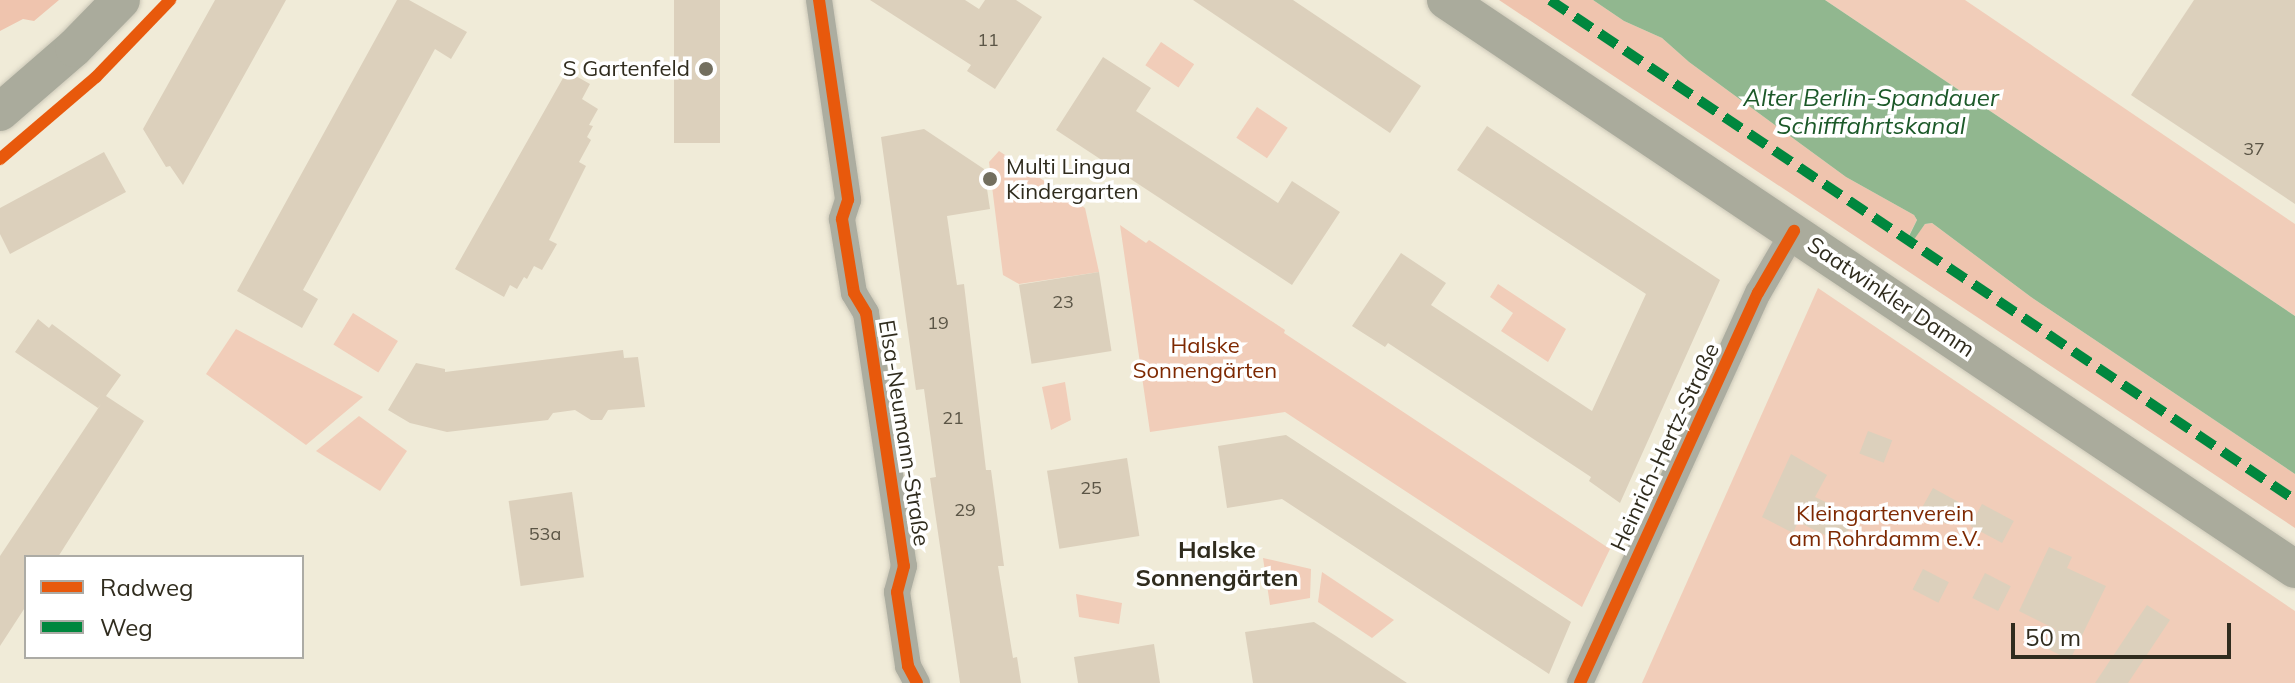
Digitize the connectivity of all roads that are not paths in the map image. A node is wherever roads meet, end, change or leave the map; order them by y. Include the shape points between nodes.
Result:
1 (121, 0) edge
2 (819, 0) edge
3 (1446, 0) edge
4 (0, 112) edge
5 (1794, 231) junction
6 (2295, 569) edge
7 (917, 683) edge
8 (1580, 683) edge

1 - 4 main road
2 - 7 street, Elsa-Neumann-Straße via 848,200 842,219 854,293 866,313 904,566 897,592 908,666
3 - 5 main road, Saatwinkler Damm
5 - 6 main road, Saatwinkler Damm
5 - 8 street, Heinrich-Hertz-Straße via 1752,306

